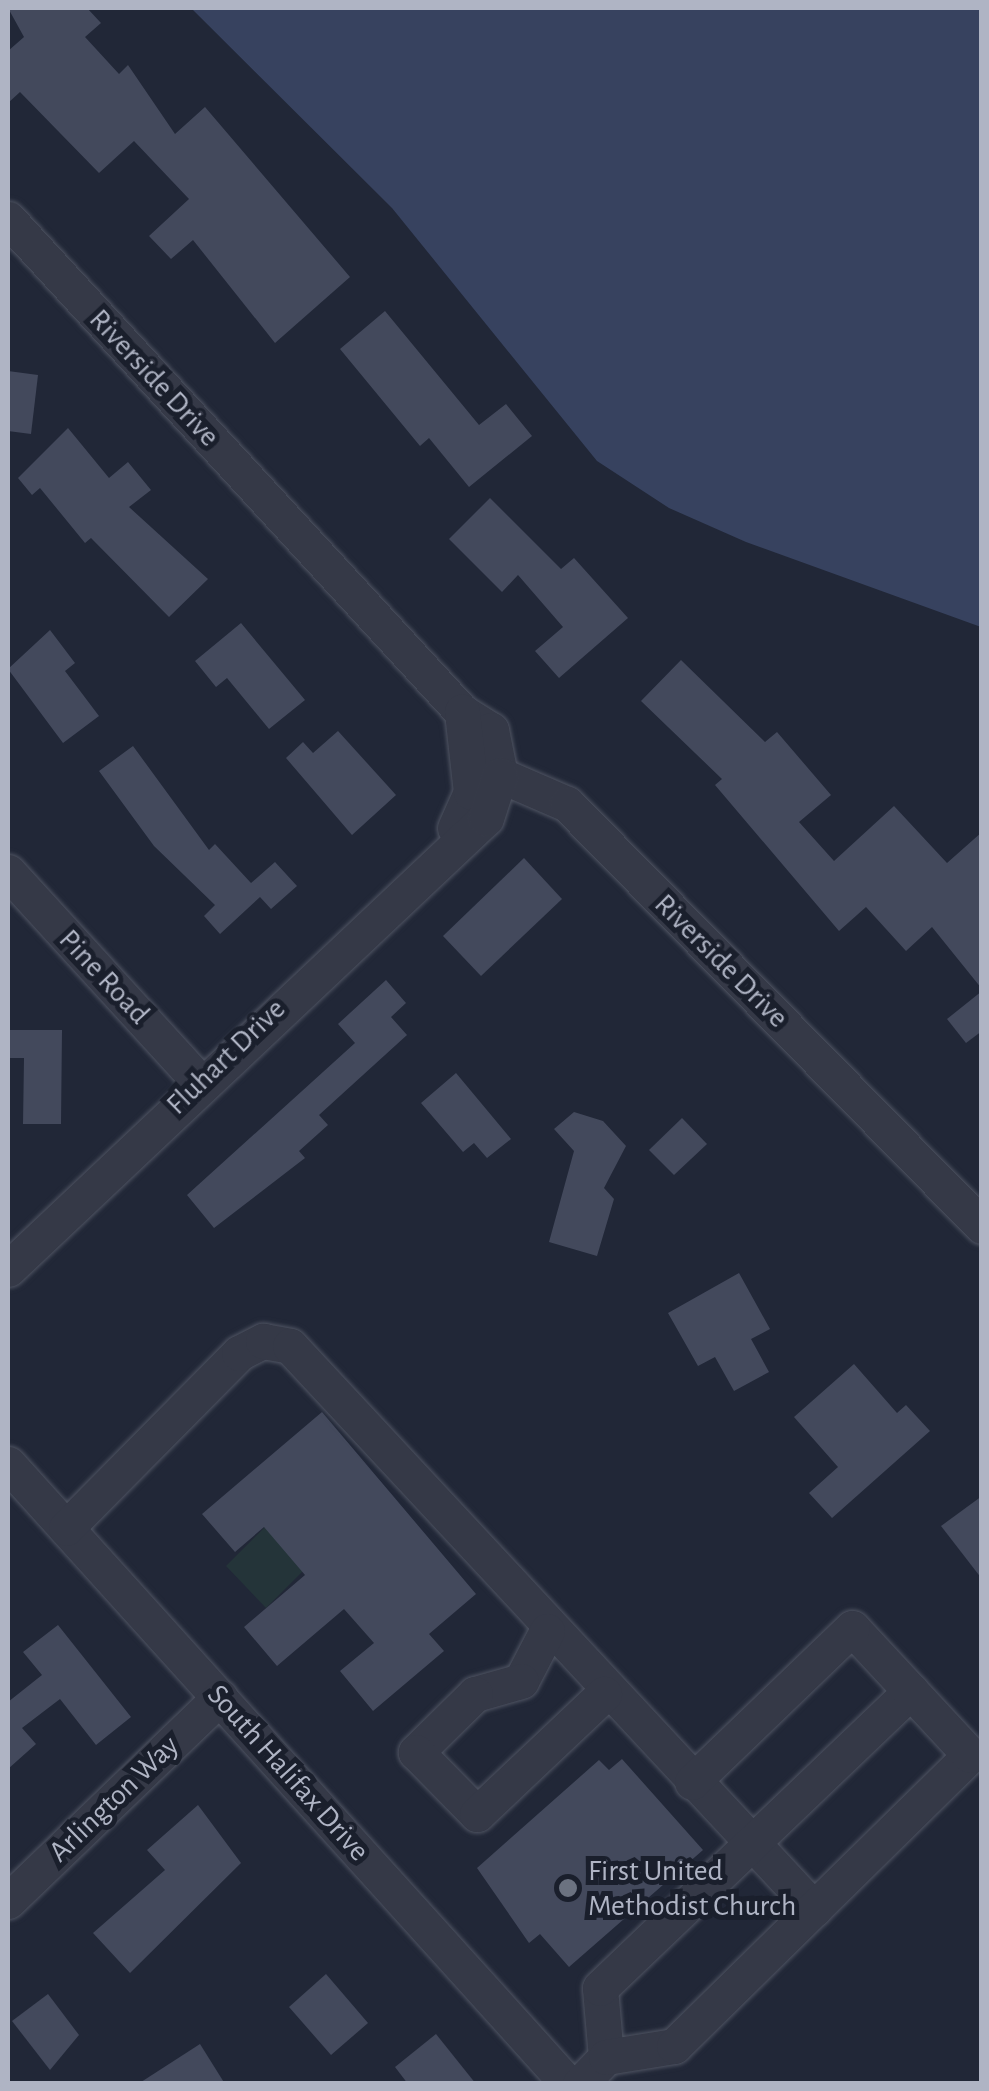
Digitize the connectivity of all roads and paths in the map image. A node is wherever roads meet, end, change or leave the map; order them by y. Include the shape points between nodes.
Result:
1 (8, 219) edge
2 (485, 768) junction
3 (8, 872) edge
4 (200, 1082) junction
5 (982, 1226) edge
6 (8, 1269) edge
7 (8, 1464) edge
8 (66, 1528) junction
9 (547, 1630) junction
10 (911, 1691) junction
11 (604, 1694) junction
12 (220, 1697) junction
13 (692, 1782) junction
14 (751, 1844) junction
15 (8, 1901) edge
16 (814, 1909) junction
17 (606, 2057) junction
18 (569, 2083) edge

1 - 2 street, Riverside Drive via 462,712 491,730
2 - 4 street, Fluhart Drive via 486,818 446,847
2 - 5 street, Riverside Drive via 567,804
3 - 4 street, Pine Road
4 - 6 street, Fluhart Drive
7 - 8 street, South Halifax Drive
8 - 9 street via 239,1353 264,1341 290,1346
8 - 12 street, South Halifax Drive
9 - 11 street
9 - 11 street via 521,1682 475,1694 416,1752 477,1814
10 - 13 street via 852,1628
10 - 14 street
10 - 16 street via 970,1754
11 - 13 street
12 - 15 street, Arlington Way
12 - 18 street, South Halifax Drive
13 - 14 street
14 - 16 street
14 - 17 street via 600,1988
16 - 17 street via 674,2046
17 - 18 street

